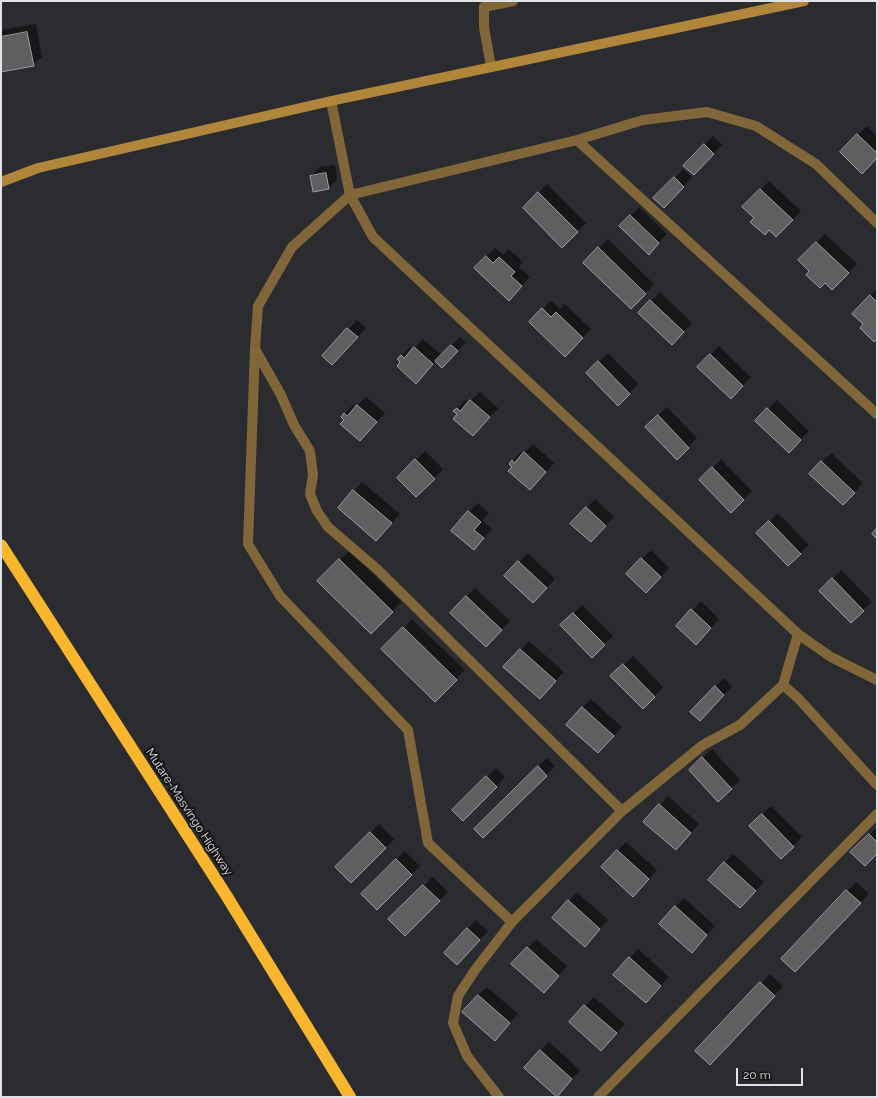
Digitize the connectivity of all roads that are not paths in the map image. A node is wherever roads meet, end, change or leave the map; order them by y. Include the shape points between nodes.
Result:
1 (513, 1) edge
2 (804, 1) edge
3 (484, 4) edge
4 (491, 67) junction
5 (331, 101) junction
6 (577, 140) junction
7 (1, 182) edge
8 (350, 195) junction
9 (877, 224) edge
10 (255, 349) junction
11 (877, 414) edge
12 (1, 545) edge
13 (798, 634) junction
14 (877, 680) edge
15 (783, 685) junction
16 (877, 785) edge
17 (622, 811) junction
18 (877, 814) edge
19 (512, 922) junction
20 (350, 1097) edge
21 (499, 1097) edge
22 (598, 1097) edge

1 - 3 street
2 - 4 street
3 - 4 street via 484,27
4 - 5 street
5 - 7 street via 38,168
5 - 8 street
6 - 8 street
6 - 9 street via 643,120 707,112 756,126 816,164
6 - 11 street
8 - 10 street via 292,247 258,306
8 - 13 street via 373,237
10 - 17 street via 310,451 310,494 317,511 328,526 377,569
10 - 19 street via 248,544 280,596 408,730 428,843
12 - 20 highway, Mutare-Masvingo Highway via 226,895
13 - 14 street via 831,657
13 - 15 street
15 - 16 street via 798,698
15 - 17 street via 740,725 703,745
17 - 19 street
18 - 22 street
19 - 21 street via 458,996 453,1023 467,1056

